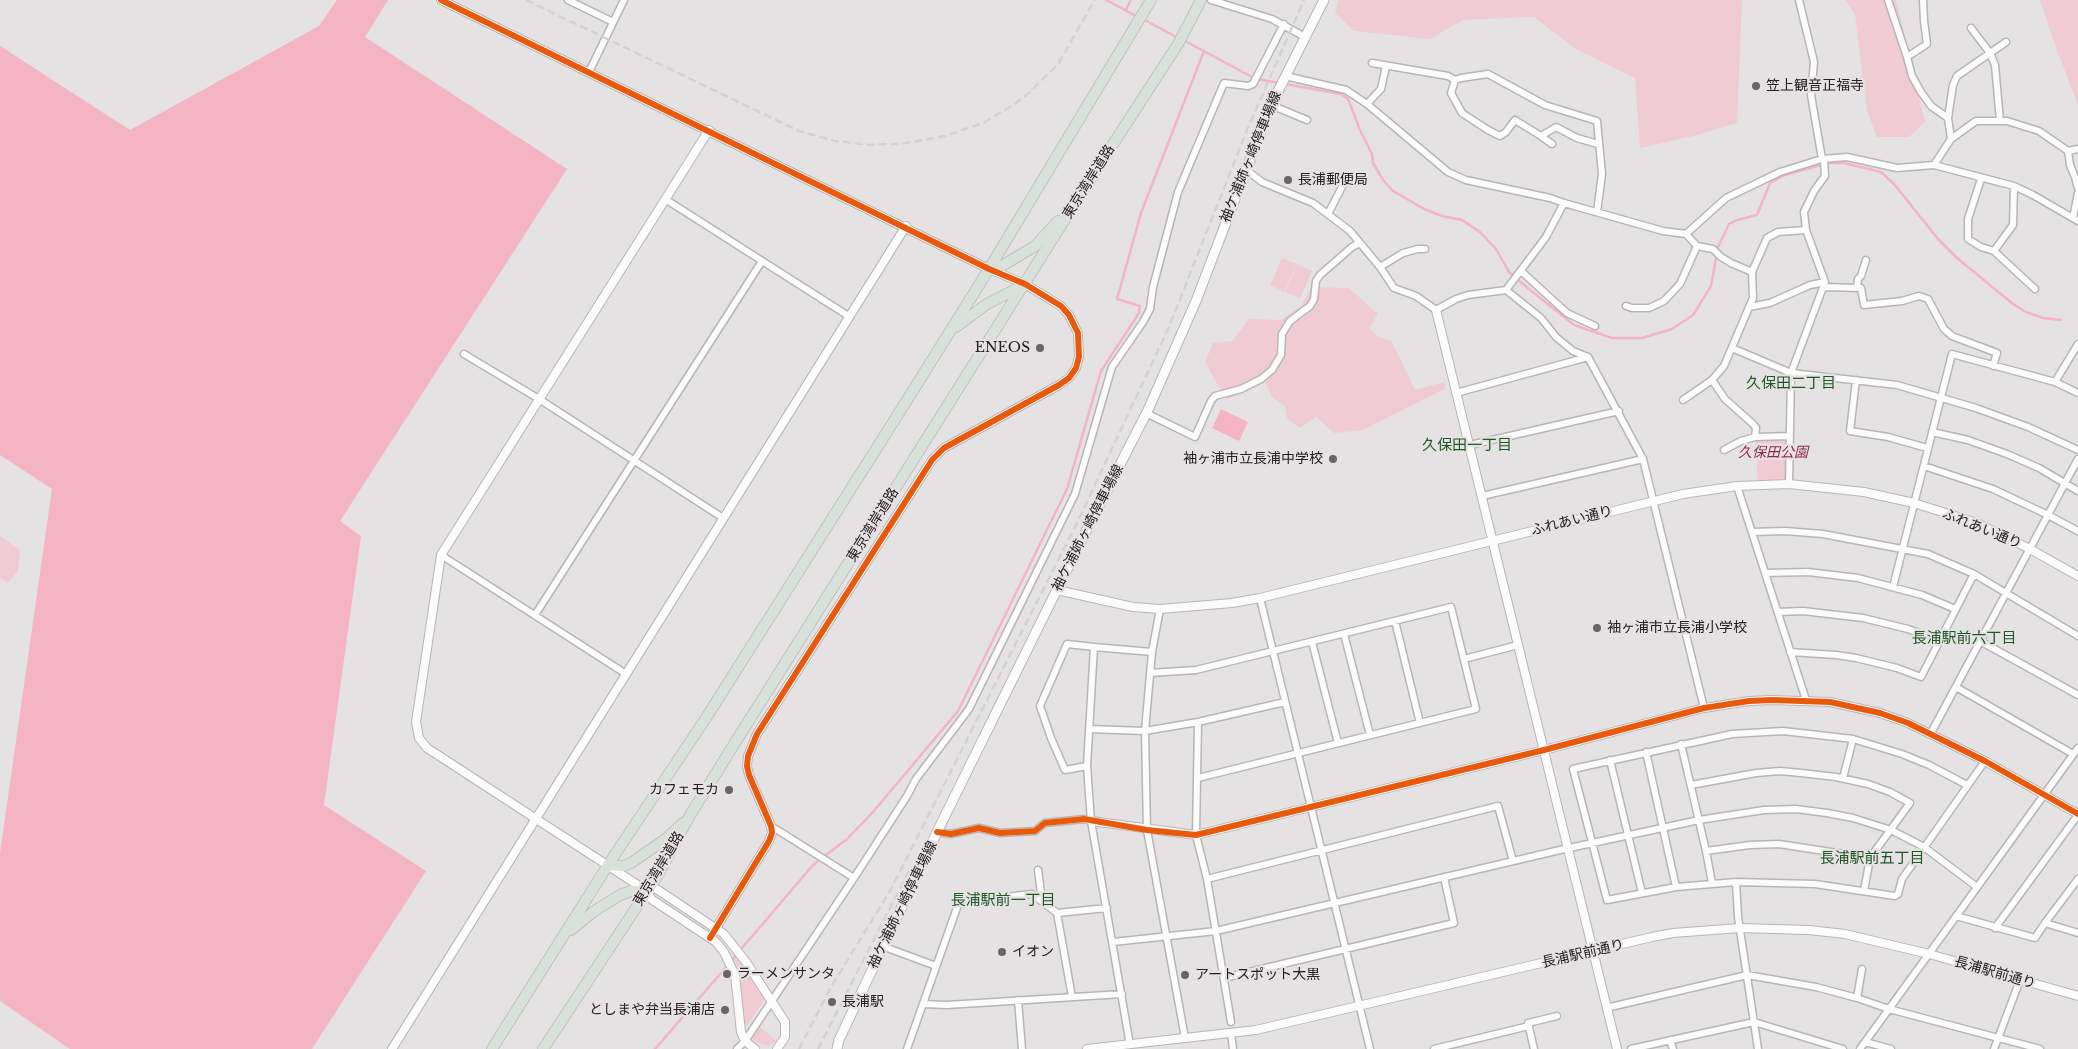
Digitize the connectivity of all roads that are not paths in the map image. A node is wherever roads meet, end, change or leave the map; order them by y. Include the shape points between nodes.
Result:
1 (441, 0) edge
2 (568, 0) edge
3 (624, 0) edge
4 (1151, 0) edge
5 (1201, 0) edge
6 (1211, 0) edge
7 (1324, 0) edge
8 (1800, 0) edge
9 (1888, 0) edge
10 (1923, 0) edge
11 (613, 22) junction
12 (1284, 24) junction
13 (1971, 28) dead end
14 (1304, 37) junction
15 (2006, 42) dead end
16 (1990, 53) junction
17 (1907, 57) junction
18 (1372, 63) dead end
19 (1386, 66) junction
20 (589, 72) junction
21 (1284, 76) junction
22 (1455, 80) junction
23 (1367, 104) junction
24 (1271, 105) junction
25 (1948, 118) junction
26 (1306, 120) dead end
27 (2000, 121) junction
28 (709, 130) junction
29 (1541, 136) junction
30 (1951, 139) junction
31 (1552, 144) dead end
32 (1598, 144) junction
33 (2078, 149) edge
34 (2068, 150) junction
35 (1823, 159) junction
36 (1934, 165) junction
37 (1245, 169) junction
38 (1981, 179) junction
39 (1344, 183) dead end
40 (2014, 186) junction
41 (2078, 188) edge
42 (1084, 189) junction
43 (2078, 194) edge
44 (665, 199) junction
45 (1564, 203) junction
46 (1597, 212) junction
47 (1328, 214) junction
48 (2075, 219) edge
49 (906, 226) junction
50 (1806, 230) junction
51 (1686, 234) junction
52 (1360, 243) junction
53 (1697, 246) junction
54 (1425, 249) dead end
55 (1994, 251) junction
56 (1866, 260) dead end
57 (762, 261) junction
58 (1380, 267) junction
59 (989, 268) junction
60 (1521, 271) junction
61 (1752, 272) junction
62 (1025, 284) junction
63 (1824, 285) junction
64 (1857, 288) junction
65 (2035, 289) dead end
66 (1506, 290) junction
67 (1626, 306) dead end
68 (1749, 307) junction
69 (1436, 310) junction
70 (850, 317) junction
71 (1595, 326) dead end
72 (948, 334) junction
73 (2078, 344) edge
74 (1732, 348) junction
75 (464, 354) dead end
76 (1588, 357) junction
77 (1993, 366) junction
78 (1791, 373) junction
79 (1712, 380) junction
80 (1856, 380) junction
81 (2055, 382) junction
82 (1456, 393) junction
83 (2078, 393) edge
84 (1941, 397) junction
85 (539, 399) junction
86 (1683, 400) dead end
87 (1618, 411) junction
88 (1146, 413) junction
89 (1932, 432) junction
90 (1789, 436) junction
91 (1755, 437) junction
92 (1470, 445) junction
93 (1927, 448) junction
94 (1724, 450) dead end
95 (2078, 450) edge
96 (1643, 459) junction
97 (2078, 459) edge
98 (634, 460) junction
99 (1924, 466) junction
100 (2065, 483) junction
101 (1789, 484) junction
102 (1737, 486) junction
103 (2078, 490) edge
104 (1482, 496) junction
105 (1652, 501) junction
106 (1914, 503) junction
107 (2048, 515) junction
108 (723, 518) junction
109 (2078, 531) edge
110 (1752, 532) junction
111 (1491, 541) junction
112 (1902, 548) junction
113 (2030, 549) junction
114 (441, 556) junction
115 (1765, 572) junction
116 (1974, 574) junction
117 (2078, 576) edge
118 (1893, 587) junction
119 (1057, 590) junction
120 (2006, 594) junction
121 (1260, 598) junction
122 (1160, 609) junction
123 (1955, 609) junction
124 (1778, 612) junction
125 (535, 615) junction
126 (1395, 621) junction
127 (1344, 634) junction
128 (2078, 636) edge
129 (1940, 641) junction
130 (1980, 641) junction
131 (1312, 642) junction
132 (1518, 645) junction
133 (1094, 646) junction
134 (1152, 652) junction
135 (1273, 652) junction
136 (1790, 652) junction
137 (1464, 659) junction
138 (1150, 673) junction
139 (626, 674) junction
140 (1956, 687) junction
141 (2078, 695) edge
142 (1806, 700) junction
143 (1286, 702) junction
144 (1704, 708) junction
145 (1198, 722) junction
146 (1420, 723) junction
147 (1089, 729) junction
148 (1145, 731) junction
149 (1931, 733) junction
150 (1370, 735) junction
151 (1853, 739) junction
152 (1338, 742) junction
153 (1681, 744) junction
154 (2078, 748) edge
155 (1544, 750) junction
156 (1646, 752) junction
157 (1298, 753) junction
158 (2073, 754) junction
159 (1610, 760) junction
160 (1985, 761) junction
161 (1087, 766) junction
162 (1198, 778) junction
163 (1844, 778) junction
164 (1691, 785) junction
165 (1967, 785) junction
166 (2045, 796) junction
167 (1311, 807) junction
168 (2078, 815) edge
169 (689, 817) junction
170 (536, 818) junction
171 (1699, 820) junction
172 (1091, 821) junction
173 (771, 826) junction
174 (1664, 828) junction
175 (1147, 830) junction
176 (1891, 830) junction
177 (937, 832) junction
178 (1196, 835) junction
179 (1629, 835) junction
180 (1593, 843) junction
181 (1924, 847) junction
182 (1569, 848) junction
183 (1321, 851) junction
184 (1706, 851) junction
185 (1870, 858) junction
186 (1513, 861) junction
187 (608, 865) junction
188 (1038, 870) dead end
189 (1444, 877) junction
190 (854, 878) junction
191 (1206, 879) junction
192 (2078, 879) edge
193 (1736, 882) junction
194 (1712, 883) junction
195 (1676, 887) junction
196 (1977, 887) junction
197 (647, 890) junction
198 (1864, 891) junction
199 (1642, 893) junction
200 (1042, 901) junction
201 (1334, 904) junction
202 (1107, 908) junction
203 (1057, 913) junction
204 (1956, 916) junction
205 (2044, 923) junction
206 (717, 928) junction
207 (1740, 928) junction
208 (1995, 928) junction
209 (1216, 932) junction
210 (2078, 933) edge
211 (565, 935) junction
212 (1168, 936) junction
213 (710, 938) junction
214 (1113, 942) junction
215 (882, 946) junction
216 (1346, 950) junction
217 (1592, 951) junction
218 (1929, 954) junction
219 (936, 966) junction
220 (1862, 969) dead end
221 (1747, 975) junction
222 (1224, 978) junction
223 (2020, 980) junction
224 (1122, 994) junction
225 (2078, 996) edge
226 (1072, 997) junction
227 (1857, 998) junction
228 (771, 999) junction
229 (1018, 1000) junction
230 (923, 1004) junction
231 (1360, 1006) junction
232 (1606, 1008) junction
233 (1889, 1009) junction
234 (1557, 1016) dead end
235 (1231, 1022) dead end
236 (1754, 1022) junction
237 (1529, 1026) junction
238 (1231, 1033) junction
239 (1998, 1037) junction
240 (1185, 1038) junction
241 (1670, 1040) junction
242 (745, 1041) junction
243 (1865, 1042) junction
244 (1130, 1044) junction
245 (392, 1049) edge
246 (492, 1049) edge
247 (543, 1049) edge
248 (737, 1049) edge
249 (755, 1049) edge
250 (777, 1049) edge
251 (837, 1049) edge
252 (907, 1049) edge
253 (1022, 1049) edge
254 (1087, 1049) edge
255 (1233, 1049) edge
256 (1370, 1049) edge
257 (1434, 1049) edge
258 (1534, 1049) edge
259 (1617, 1049) edge
260 (1631, 1049) edge
261 (1673, 1049) edge
262 (1758, 1049) edge
263 (1843, 1049) edge
264 (1860, 1049) edge
265 (1891, 1049) edge
266 (1994, 1049) edge
267 (2040, 1049) edge

1 - 20 street
2 - 11 street
3 - 11 street
4 - 59 highway
5 - 42 highway, 東京湾岸道路 via 1178,44
6 - 12 street
7 - 14 main road, 袖ケ浦姉ヶ崎停車場線
8 - 35 street via 1814,62 1811,95
9 - 17 street
10 - 17 street via 1927,44
11 - 20 street
12 - 14 street
12 - 190 street via 1253,84 1224,83 1178,192 1150,309 1112,367 1075,494 969,709 916,778
13 - 16 street
14 - 21 main road, 袖ケ浦姉ヶ崎停車場線
15 - 16 street
16 - 25 street via 1957,76
16 - 27 street via 1995,65
17 - 25 street via 1921,92 1931,106
18 - 19 street
19 - 22 street via 1448,76
19 - 23 street via 1381,89
20 - 28 street
21 - 23 street via 1346,90
21 - 24 main road, 袖ケ浦姉ヶ崎停車場線
22 - 29 street via 1451,93 1462,113 1488,130 1500,136 1514,120
22 - 32 street via 1488,74 1545,105 1597,120
23 - 45 street via 1448,172 1488,186
24 - 26 street
24 - 37 main road, 袖ケ浦姉ヶ崎停車場線
25 - 30 street
27 - 30 street via 1976,121
27 - 34 street via 2039,131
28 - 44 street
28 - 49 street
29 - 31 street
29 - 32 street via 1556,127
30 - 36 street
32 - 46 street via 1602,174
33 - 34 street
34 - 41 street
35 - 36 street via 1846,157 1897,168
35 - 50 street via 1825,176 1804,212
35 - 51 street via 1780,172 1726,198
36 - 38 street
37 - 47 street via 1262,182 1313,203
37 - 88 main road, 袖ケ浦姉ヶ崎停車場線 via 1196,301
38 - 40 street
38 - 55 street via 1968,219 1968,239
39 - 47 street
40 - 48 street
40 - 55 street via 2014,225
42 - 59 highway via 1035,246 1000,267
42 - 62 highway, 東京湾岸道路
43 - 48 street
44 - 57 street
44 - 85 street
45 - 46 street
45 - 60 street via 1546,237
46 - 51 street via 1663,231
47 - 52 street
49 - 59 street
49 - 70 street
50 - 61 street via 1778,232 1768,238
50 - 63 street
51 - 53 street
52 - 58 street
52 - 88 street via 1320,275 1310,306 1290,322 1282,334 1278,362 1261,379 1216,396 1195,437
53 - 61 street via 1713,249 1731,263
53 - 67 street via 1680,284 1664,301 1649,308
54 - 58 street via 1403,253
55 - 65 street
56 - 64 street
57 - 70 street
57 - 98 street
58 - 69 street via 1394,288 1416,296
59 - 62 street
59 - 72 highway
60 - 66 street
60 - 71 street via 1567,314
61 - 68 street via 1753,298
62 - 72 highway via 979,309
62 - 169 highway, 東京湾岸道路
62 - 173 street via 1052,299 1069,314 1078,334 1076,368 1059,385 944,448 932,460 752,744 748,756 749,775
63 - 64 street
63 - 68 street via 1810,285 1770,303
63 - 78 street
64 - 77 street via 1861,288 1864,305 1919,296 1928,299 1944,329 1997,353
66 - 69 street via 1468,295
66 - 76 street via 1541,318 1573,351
68 - 74 street
69 - 82 street
70 - 108 street
72 - 187 highway via 706,718
73 - 81 street
74 - 78 street
74 - 79 street via 1724,366
75 - 85 street
76 - 82 street
76 - 87 street
77 - 81 street
77 - 84 street via 1952,354
78 - 80 street
78 - 90 street
79 - 86 street
79 - 91 street via 1725,399 1753,424
80 - 84 street via 1896,385
80 - 93 street via 1850,431
81 - 83 street
82 - 92 street
84 - 89 street
84 - 95 street via 2028,426
85 - 98 street
85 - 114 street
87 - 92 street
87 - 96 street
88 - 119 main road, 袖ケ浦姉ヶ崎停車場線
89 - 93 street
89 - 100 street via 2007,454
90 - 91 street
90 - 101 street
91 - 94 street
92 - 104 street
93 - 99 street
96 - 104 street
96 - 105 street
97 - 100 street
98 - 108 street
98 - 125 street
99 - 106 street
99 - 107 street via 1992,489
100 - 103 street
100 - 107 street
101 - 102 street, ふれあい通り
101 - 106 street, ふれあい通り via 1864,492
102 - 105 street, ふれあい通り
102 - 110 street
104 - 111 street
105 - 111 street, ふれあい通り
105 - 144 street
106 - 112 street
106 - 113 street, ふれあい通り via 1976,523
107 - 109 street
107 - 113 street
108 - 139 street
110 - 112 street via 1823,534
110 - 115 street
111 - 121 street, ふれあい通り
111 - 132 street
112 - 116 street via 1928,554
112 - 118 street
113 - 117 street, ふれあい通り
113 - 120 street
114 - 125 street
114 - 170 street via 416,722 419,738 427,748
115 - 118 street via 1834,574
115 - 124 street
116 - 120 street
116 - 123 street
118 - 123 street
119 - 122 street, ふれあい通り
119 - 177 main road, 袖ケ浦姉ヶ崎停車場線
120 - 128 street
120 - 130 street
121 - 122 street, ふれあい通り
121 - 135 street
122 - 134 street
123 - 129 street
124 - 129 street via 1863,618
124 - 136 street
125 - 139 street
126 - 127 street
126 - 137 street via 1451,608
126 - 146 street
127 - 131 street
127 - 150 street
129 - 136 street via 1921,677 1856,658
130 - 140 street
130 - 141 street
131 - 135 street
131 - 152 street
132 - 137 street
132 - 155 street
133 - 134 street
133 - 147 street
133 - 161 street via 1067,644 1040,706 1065,770
134 - 138 street
135 - 138 street via 1196,670
135 - 143 street
136 - 142 street
137 - 146 street via 1476,709
138 - 148 street
139 - 170 street
140 - 149 street
140 - 158 street
142 - 144 street via 1749,701
142 - 149 street via 1880,713
143 - 145 street
143 - 157 street
144 - 155 street
145 - 148 street
145 - 162 street
146 - 150 street
147 - 148 street
147 - 161 street
148 - 175 street
149 - 160 street
150 - 152 street
151 - 153 street via 1783,731 1732,734
151 - 163 street
151 - 165 street via 1902,754
152 - 157 street
153 - 156 street
153 - 164 street
154 - 158 street
155 - 167 street
155 - 182 street
156 - 159 street
156 - 174 street
157 - 162 street
157 - 167 street
158 - 166 street
159 - 179 street
159 - 180 street via 1573,769
160 - 165 street
160 - 166 street
161 - 172 street
162 - 178 street
163 - 164 street via 1780,771 1756,772
163 - 176 street via 1890,792 1910,803
164 - 171 street
165 - 181 street
166 - 168 street
166 - 196 street
167 - 178 street
167 - 183 street
168 - 208 street
169 - 187 highway via 667,838 631,863
169 - 197 highway, 東京湾岸道路
170 - 187 street
170 - 245 street
171 - 174 street
171 - 176 street via 1764,810 1796,809 1853,818
171 - 184 street
172 - 175 street
172 - 177 street via 1045,823 1036,831 1000,833 979,828 951,834
172 - 202 street
173 - 190 street
173 - 206 street via 769,841
174 - 179 street
174 - 195 street
175 - 178 street
175 - 212 street
176 - 181 street
176 - 185 street
177 - 215 main road, 袖ケ浦姉ヶ崎停車場線
178 - 191 street
179 - 180 street
179 - 199 street
180 - 182 street
180 - 199 street via 1607,900
181 - 196 street
181 - 198 street via 1902,879 1898,894
182 - 186 street
182 - 217 street
183 - 186 street via 1498,806
183 - 191 street
183 - 201 street
184 - 185 street via 1778,844
184 - 194 street
185 - 198 street
186 - 189 street
187 - 197 street
187 - 211 highway
188 - 200 street
189 - 201 street
189 - 216 street via 1454,923
190 - 228 street
191 - 209 street
192 - 205 street
193 - 194 street
193 - 198 street via 1814,884
193 - 207 street
194 - 195 street
195 - 199 street
196 - 204 street
197 - 206 street via 656,888
197 - 211 highway via 620,895
197 - 213 street via 650,899
197 - 247 highway, 東京湾岸道路
200 - 203 street
200 - 219 street via 1032,894 959,902
201 - 209 street
201 - 216 street
202 - 203 street
202 - 214 street
203 - 226 street
204 - 208 street
204 - 218 street
205 - 208 street via 2035,938
205 - 210 street
206 - 213 street
206 - 228 street via 733,944
207 - 217 street, 長浦駅前通り via 1673,933
207 - 218 street, 長浦駅前通り via 1845,934
207 - 221 street
209 - 212 street
209 - 222 street
211 - 246 highway
212 - 214 street
212 - 240 street
213 - 242 street via 724,952 735,975 741,1032
214 - 224 street
215 - 219 street
215 - 251 main road, 袖ケ浦姉ヶ崎停車場線
216 - 222 street
216 - 231 street
217 - 231 street, 長浦駅前通り
217 - 232 street
218 - 223 street, 長浦駅前通り
218 - 233 street
219 - 230 street
220 - 227 street
221 - 227 street
221 - 232 street
221 - 236 street
222 - 235 street
223 - 225 street, 長浦駅前通り
223 - 239 street
224 - 226 street
224 - 244 street
226 - 229 street
227 - 233 street
228 - 242 street
228 - 250 street via 785,1022 785,1037
229 - 230 street
229 - 253 street
230 - 252 street
231 - 238 street, 長浦駅前通り via 1292,1023
231 - 256 street
232 - 259 street
233 - 239 street
233 - 243 street
234 - 237 street via 1528,1023
236 - 241 street
236 - 262 street
236 - 263 street
237 - 257 street
237 - 258 street
238 - 240 street, 長浦駅前通り
238 - 255 street
239 - 266 street
239 - 267 street
240 - 244 street, 長浦駅前通り
241 - 260 street
241 - 261 street
242 - 248 street
242 - 249 street
243 - 264 street
243 - 265 street
244 - 254 street, 長浦駅前通り

